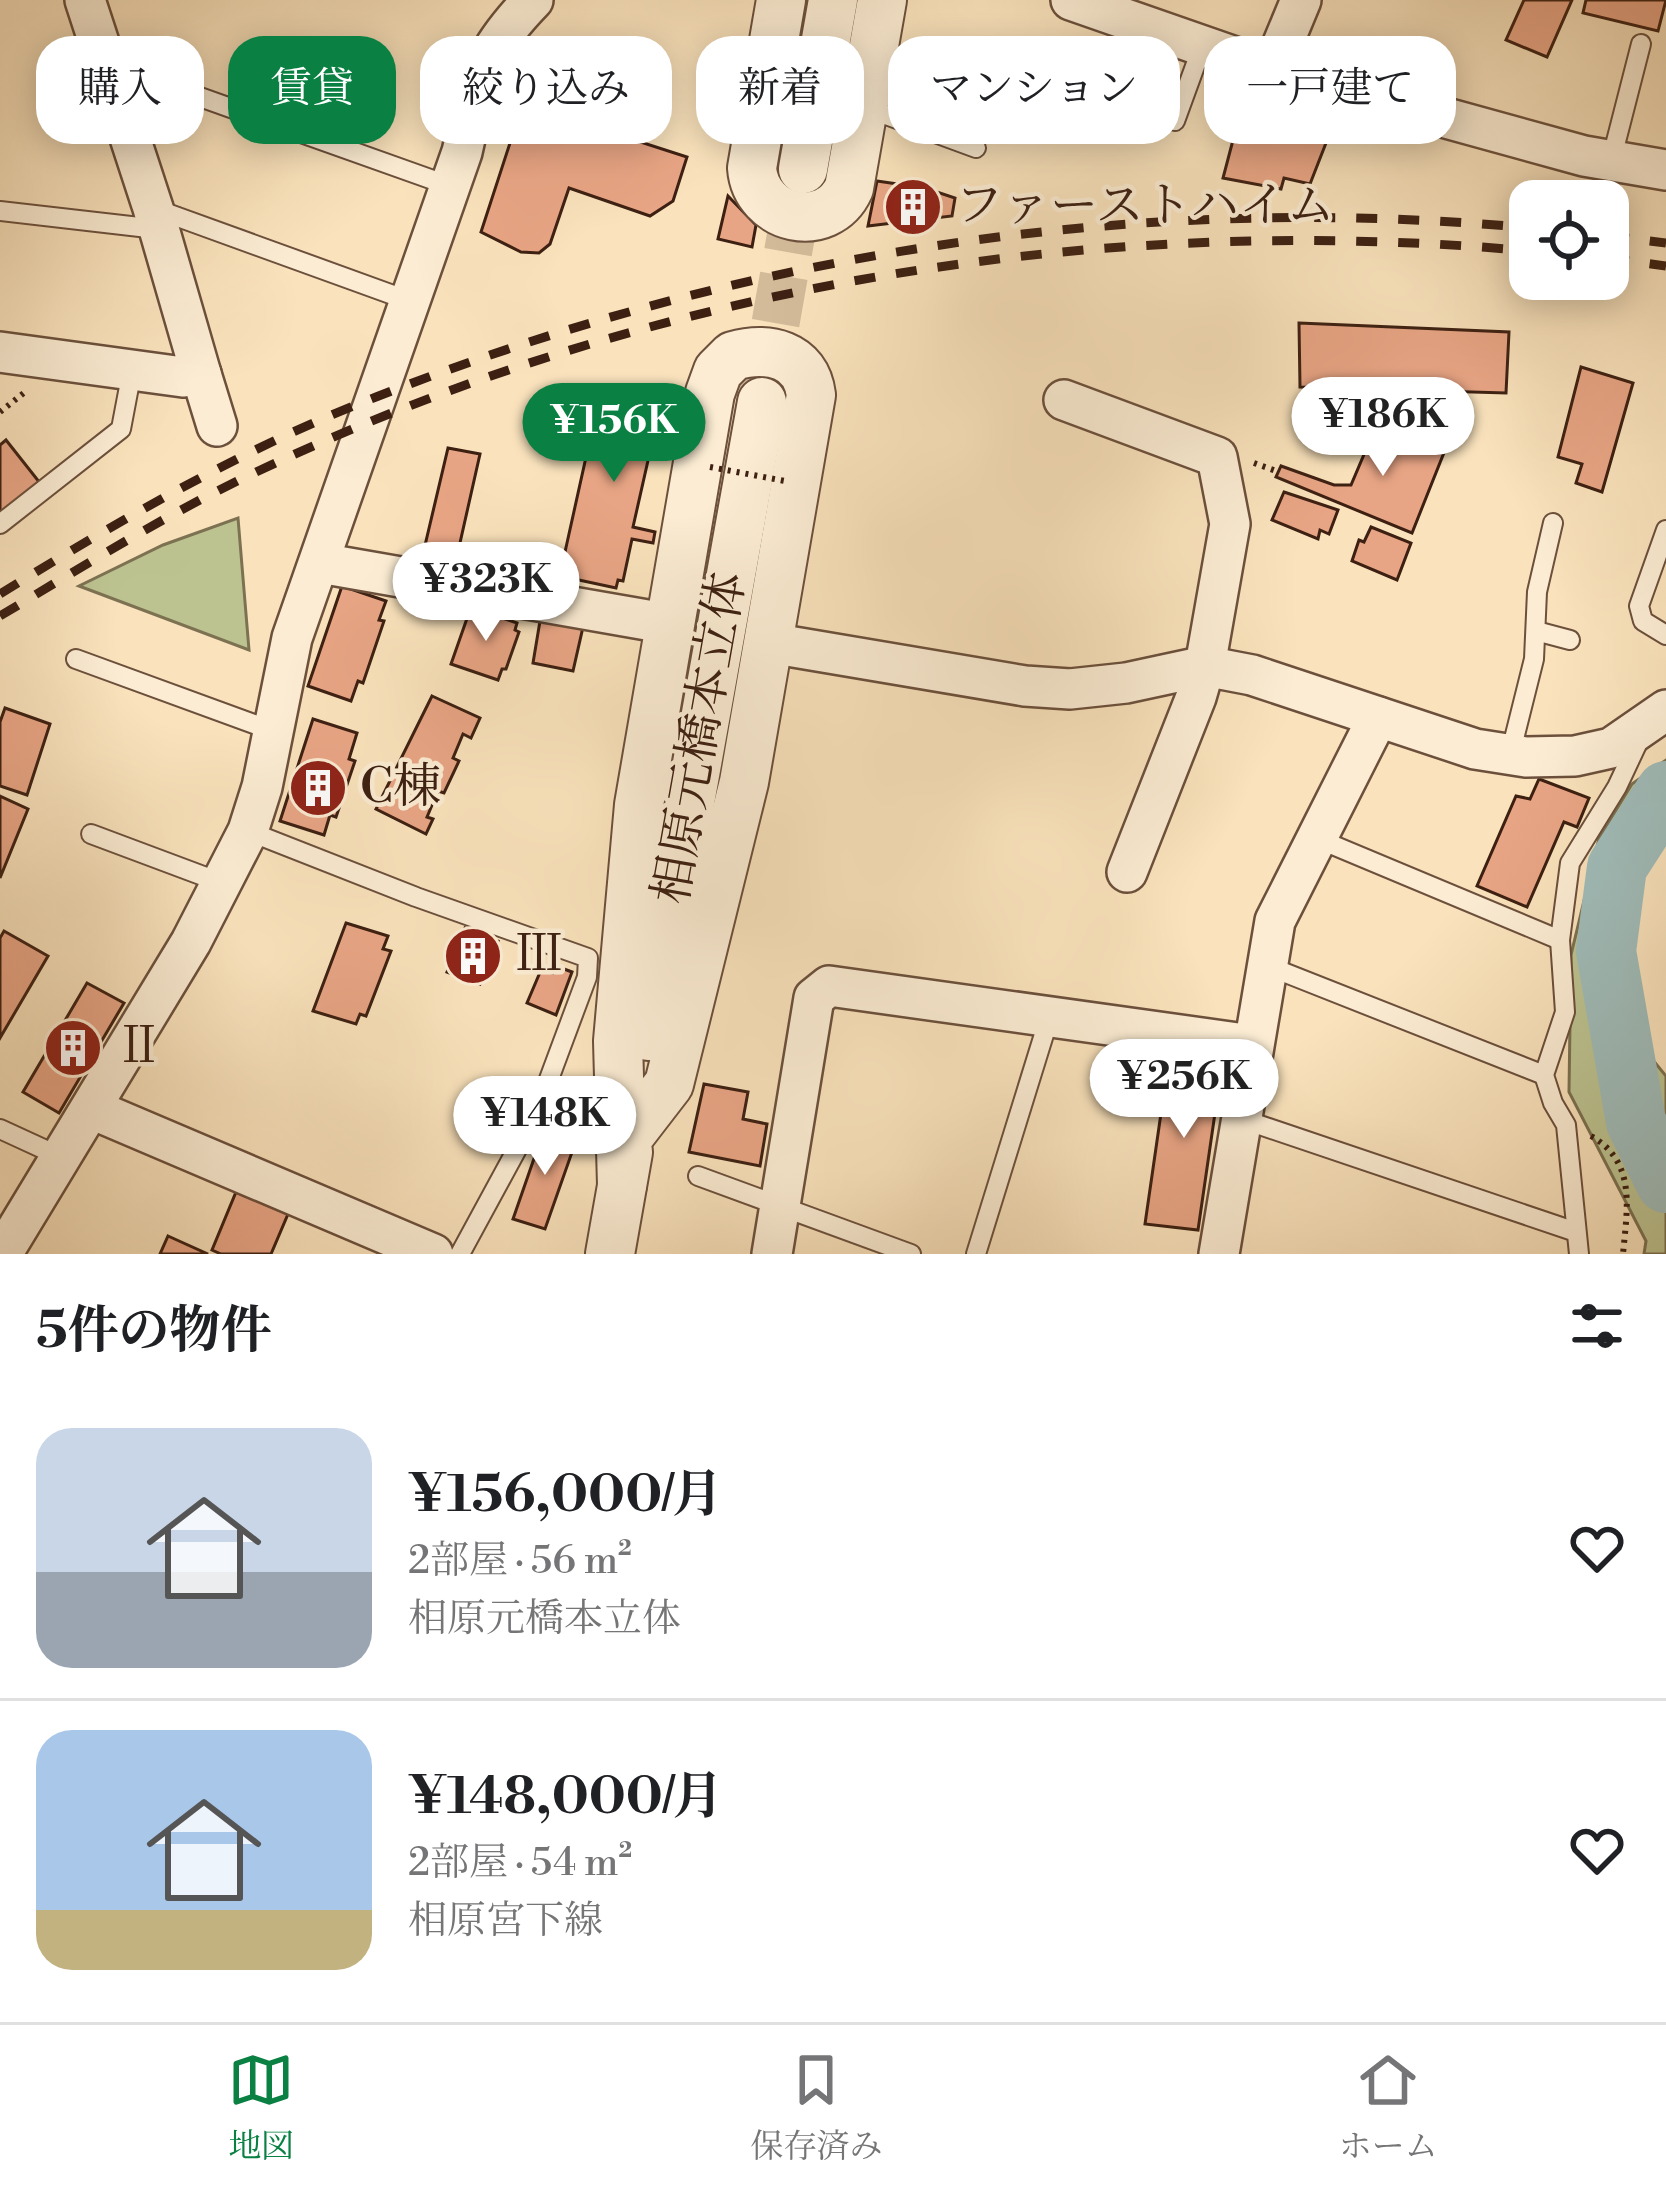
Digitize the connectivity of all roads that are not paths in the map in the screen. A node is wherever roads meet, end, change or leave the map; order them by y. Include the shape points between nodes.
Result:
1 (85, 0) edge
2 (781, 0) edge
3 (832, 0) edge
4 (882, 0) edge
5 (1070, 0) edge
6 (1301, 0) edge
7 (521, 2) edge
8 (97, 36) edge
9 (775, 36) edge
10 (1286, 36) edge
11 (1641, 44) dead end
12 (1202, 47) joint
13 (864, 74) edge
14 (864, 88) edge
15 (204, 99) edge
16 (1180, 105) edge
17 (1456, 119) edge
18 (131, 144) edge
19 (756, 144) edge
20 (854, 144) edge
21 (976, 148) dead end
22 (1611, 161) junction
23 (803, 169) tunnel mouth
24 (1666, 170) edge
25 (450, 186) junction
26 (0, 211) edge
27 (155, 219) junction
28 (407, 300) junction
29 (0, 352) edge
30 (132, 371) junction
31 (201, 374) junction
32 (1064, 400) dead end
33 (762, 402) tunnel mouth
34 (217, 426) dead end
35 (1553, 523) dead end
36 (0, 524) edge
37 (1666, 530) edge
38 (320, 563) junction
39 (670, 624) junction
40 (1535, 631) junction
41 (1666, 635) edge
42 (1570, 640) dead end
43 (770, 643) junction
44 (76, 659) dead end
45 (1205, 666) junction
46 (1378, 717) junction
47 (1655, 719) edge
48 (272, 731) junction
49 (1510, 755) junction
50 (248, 831) junction
51 (92, 834) dead end
52 (1316, 838) junction
53 (1126, 872) dead end
54 (224, 884) junction
55 (1560, 940) junction
56 (1268, 966) junction
57 (1050, 1016) junction
58 (1252, 1045) junction
59 (1544, 1075) junction
60 (92, 1109) junction
61 (1242, 1119) junction
62 (0, 1129) edge
63 (612, 1133) junction
64 (61, 1157) junction
65 (698, 1176) dead end
66 (622, 1185) junction
67 (780, 1207) junction
68 (1576, 1232) junction
69 (2, 1254) edge
70 (433, 1254) edge
71 (460, 1254) edge
72 (610, 1254) edge
73 (772, 1254) edge
74 (911, 1254) edge
75 (976, 1254) edge
76 (1219, 1254) edge
77 (1580, 1254) edge

1 - 8 street
2 - 9 street
3 - 23 street
4 - 13 street
5 - 12 street
6 - 10 street
7 - 25 street via 489,52
11 - 22 lane
12 - 16 lane
14 - 21 lane
15 - 25 lane
17 - 22 street
18 - 27 street
19 - 20 street via 753,185 760,198 799,217 839,204
22 - 24 street
25 - 28 street
26 - 27 lane
27 - 28 lane
27 - 31 street
28 - 38 street
29 - 30 street
30 - 31 street
30 - 36 lane via 121,429
31 - 34 street
32 - 45 street via 1224,440 1230,524
33 - 63 street, 相原元橋本立体 via 653,1004
35 - 40 lane
37 - 41 lane via 1639,606 1642,621
38 - 39 street
38 - 48 street via 292,638
39 - 43 street via 714,381 733,356 773,352 799,364 811,395
39 - 66 street via 639,805 619,1041
40 - 42 lane
40 - 49 lane
43 - 45 street via 1025,686 1126,683
43 - 63 street via 669,1084
44 - 48 lane
45 - 46 street
45 - 53 street
46 - 49 street
46 - 52 street
47 - 49 street via 1588,754
47 - 55 lane via 1570,863
48 - 50 street
50 - 54 street
50 - 71 lane via 588,958 536,1114
51 - 54 lane
52 - 55 lane
52 - 56 street via 1275,921
54 - 60 street
55 - 59 lane via 1565,1012
56 - 58 street
56 - 59 lane
57 - 58 street
57 - 67 street via 838,985 819,992
57 - 75 lane
58 - 61 street
59 - 68 lane via 1565,1125
60 - 64 street
60 - 70 street
61 - 68 lane
61 - 76 street
62 - 64 lane
63 - 66 street, 相原元橋本立体
64 - 69 street
65 - 67 lane
66 - 72 street
67 - 73 street
67 - 74 lane
68 - 77 lane

